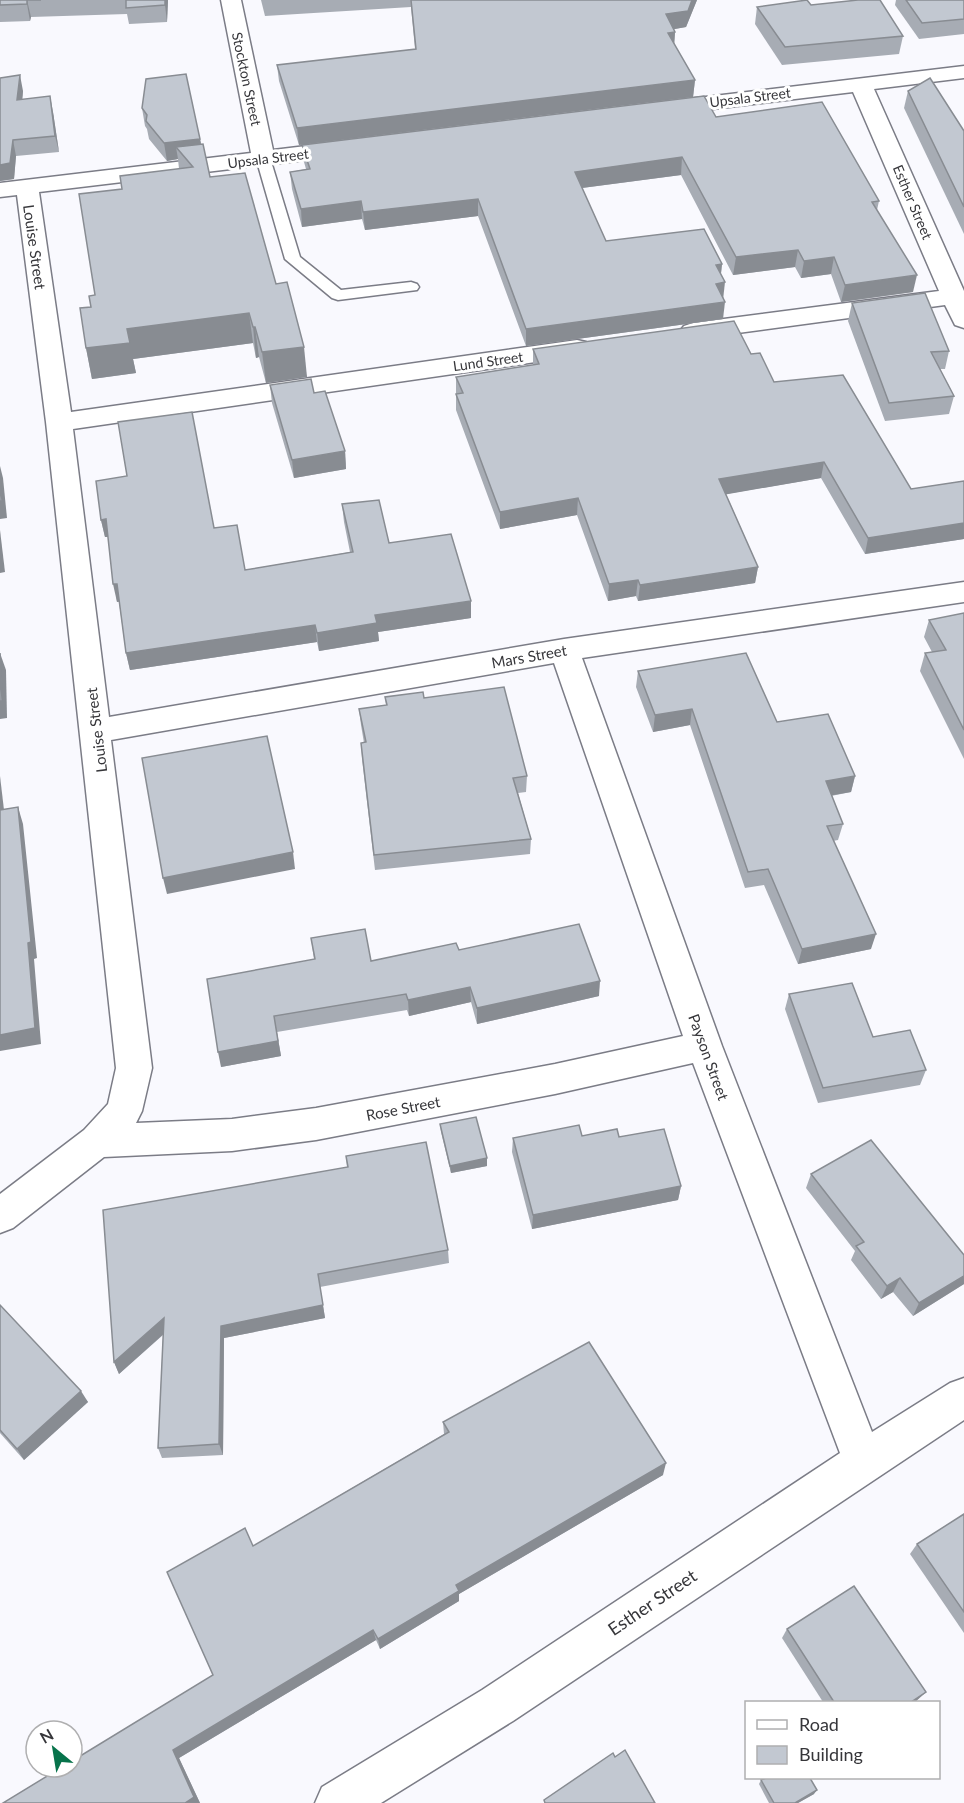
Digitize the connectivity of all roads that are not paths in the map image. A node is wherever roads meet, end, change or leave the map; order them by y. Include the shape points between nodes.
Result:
1 (231, 0) edge
2 (964, 72) edge
3 (860, 84) junction
4 (642, 110) edge
5 (370, 145) edge
6 (263, 158) junction
7 (13, 188) edge
8 (411, 286) dead end
9 (954, 296) junction
10 (964, 320) edge
11 (669, 334) edge
12 (598, 345) edge
13 (59, 422) junction
14 (964, 592) edge
15 (564, 650) junction
16 (96, 731) junction
17 (704, 1046) junction
18 (97, 1141) junction
19 (0, 1216) edge
20 (964, 1397) edge
21 (863, 1460) junction
22 (338, 1803) edge

1 - 6 street, Stockton Street
2 - 3 street, Upsala Street
3 - 4 street, Upsala Street
3 - 9 street, Esther Street
5 - 6 street, Upsala Street
6 - 7 street, Upsala Street
6 - 8 lane via 292,259 338,295
7 - 13 street, Louise Street
9 - 10 street, Esther Street
9 - 11 street
12 - 13 street, Lund Street
13 - 16 street, Louise Street
14 - 15 street, Mars Street
15 - 16 street, Mars Street
15 - 17 street, Payson Street
16 - 18 street, Louise Street via 134,1068 124,1111
17 - 18 street, Rose Street via 316,1124 232,1135
17 - 21 street, Payson Street
18 - 19 street, Louise Street
20 - 21 street, Esther Street
21 - 22 street, Esther Street via 433,1749

